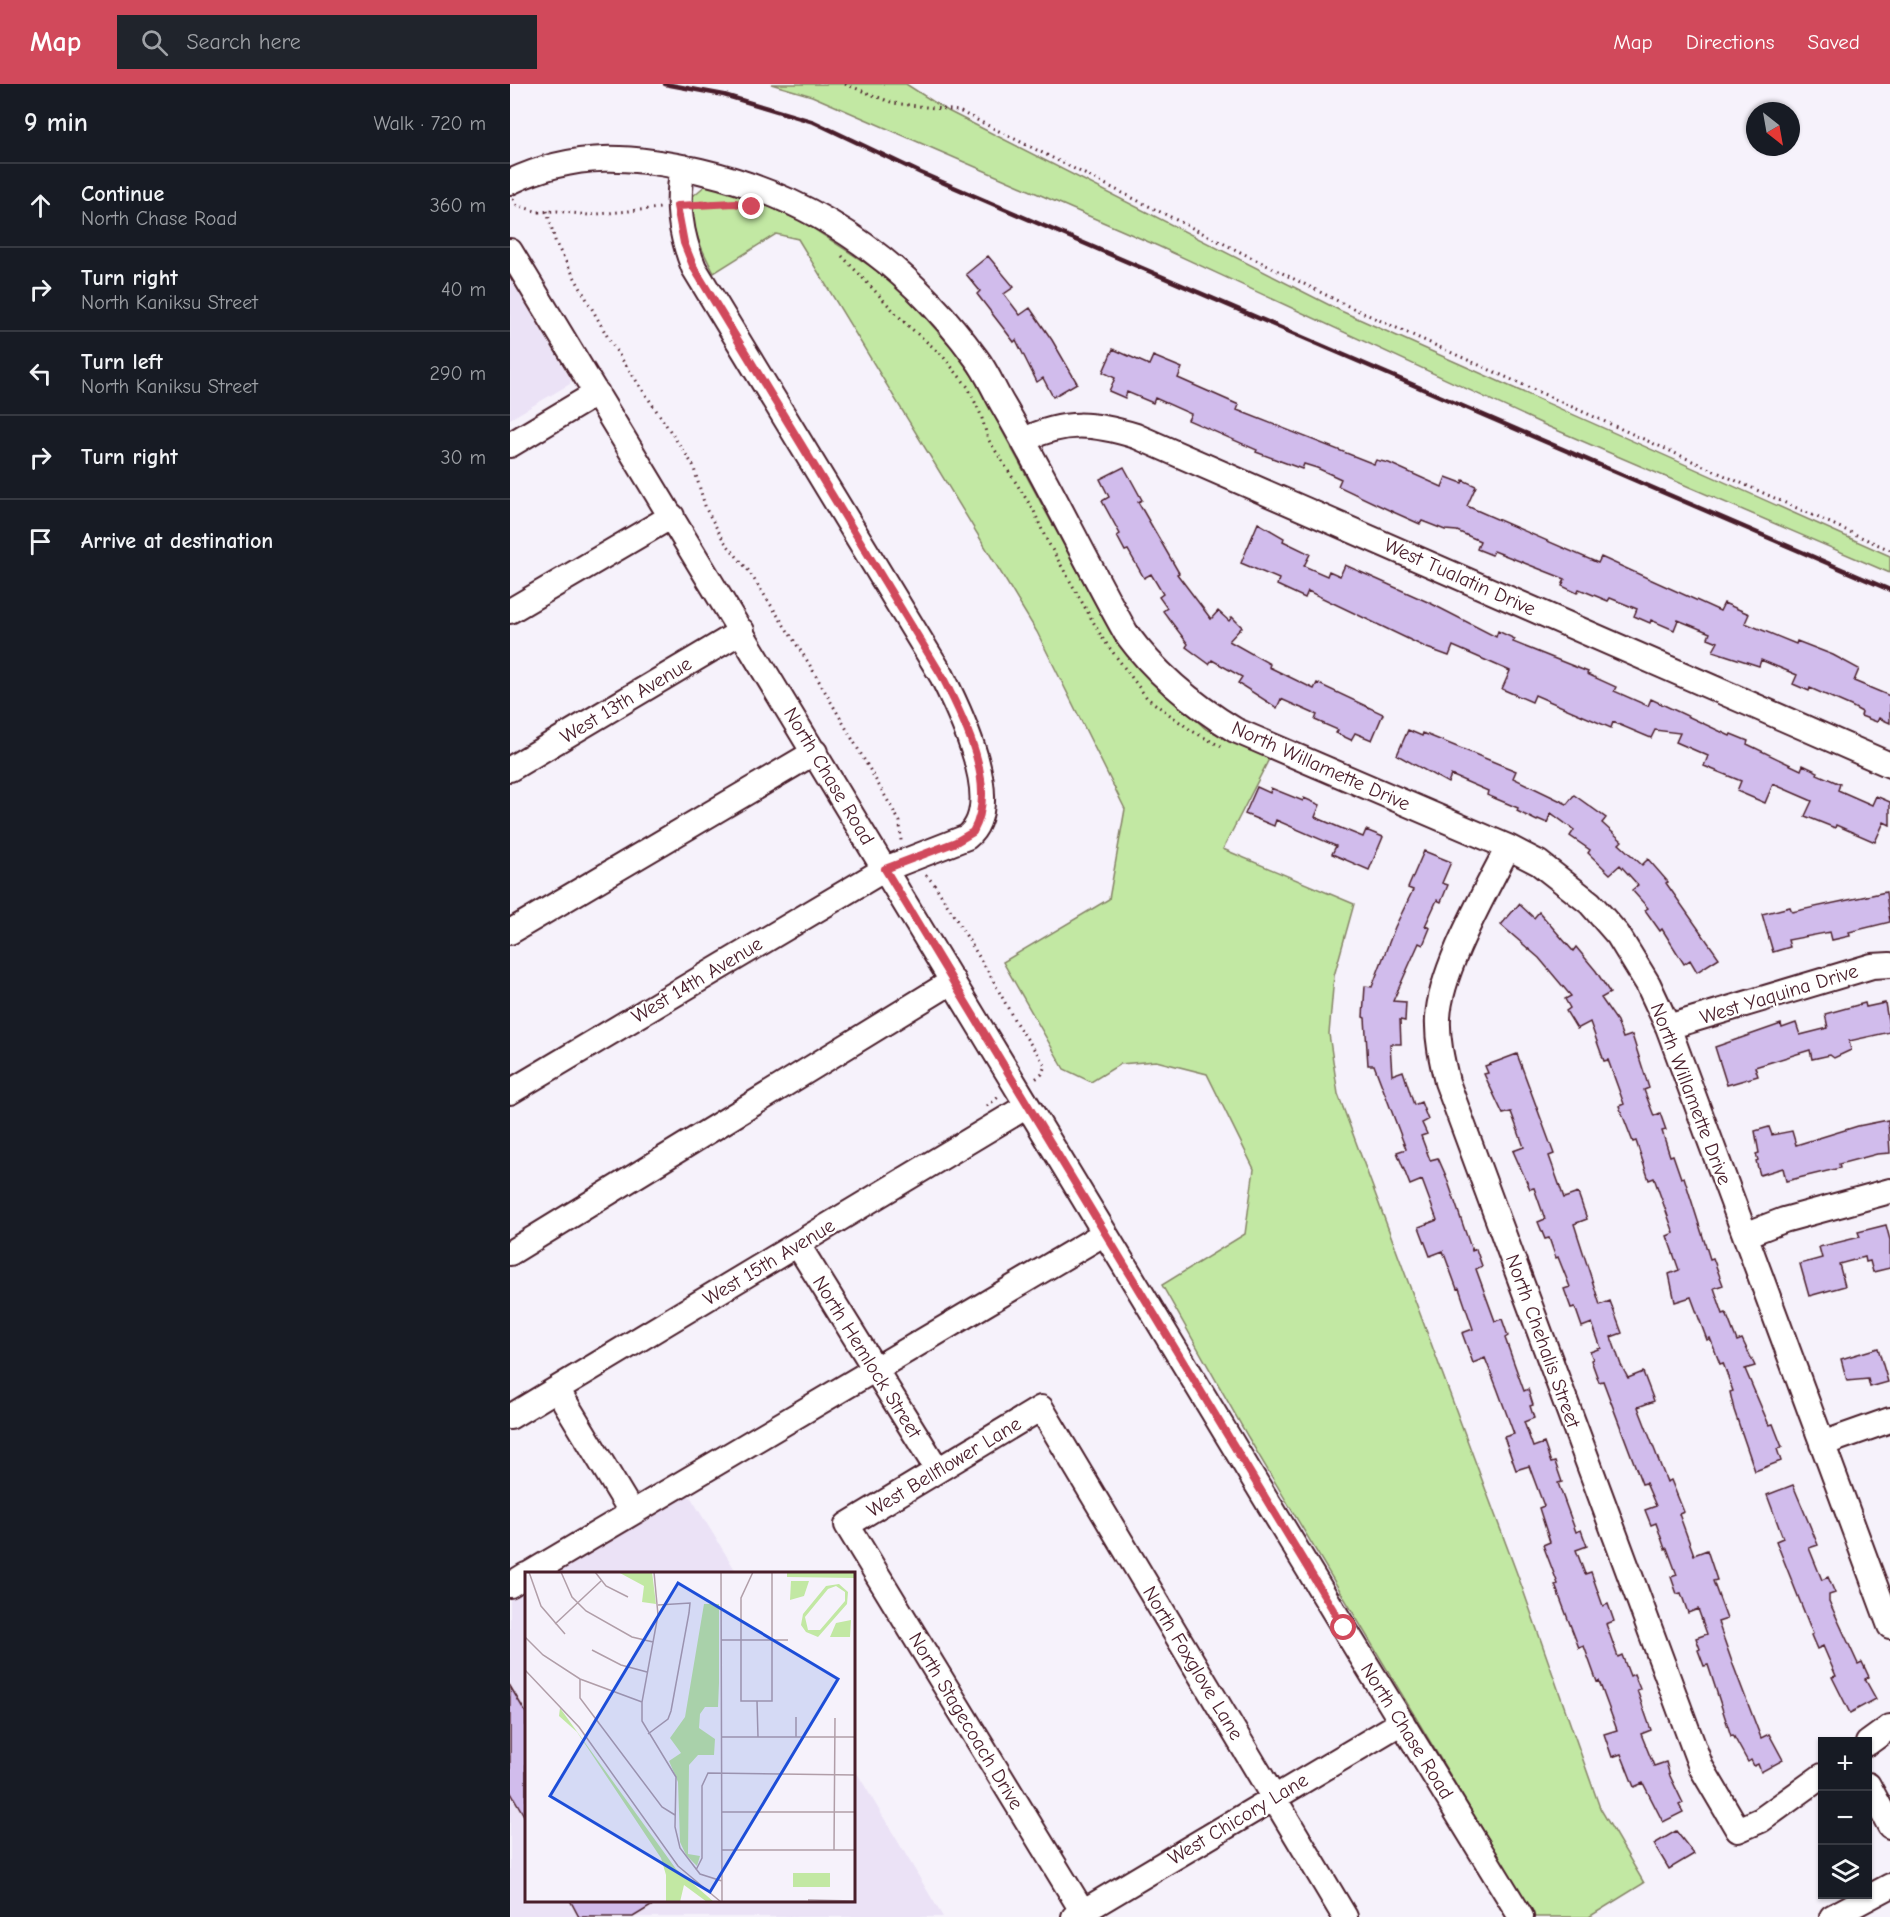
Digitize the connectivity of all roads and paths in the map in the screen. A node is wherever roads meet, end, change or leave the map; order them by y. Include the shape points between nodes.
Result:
1 (845, 84) edge
2 (683, 167) junction
3 (510, 182) edge
4 (510, 195) edge
5 (744, 205) dead end
6 (677, 206) junction
7 (547, 211) junction
8 (510, 251) edge
9 (838, 252) dead end
10 (597, 393) junction
11 (513, 437) edge
12 (1024, 440) junction
13 (672, 516) junction
14 (1890, 550) edge
15 (510, 610) edge
16 (742, 631) junction
17 (1224, 748) dead end
18 (815, 752) junction
19 (1890, 765) edge
20 (510, 769) edge
21 (1508, 846) junction
22 (912, 858) junction
23 (885, 869) junction
24 (510, 932) edge
25 (1890, 964) edge
26 (953, 981) junction
27 (1668, 1027) junction
28 (1038, 1078) dead end
29 (510, 1092) edge
30 (1027, 1106) junction
31 (1890, 1191) edge
32 (1105, 1233) junction
33 (1745, 1235) junction
34 (798, 1245) junction
35 (510, 1253) edge
36 (874, 1370) junction
37 (557, 1389) junction
38 (1041, 1408) joint
39 (510, 1417) edge
40 (1890, 1420) edge
41 (1822, 1444) junction
42 (937, 1469) junction
43 (632, 1513) junction
44 (847, 1525) joint
45 (531, 1572) edge
46 (525, 1576) edge
47 (510, 1585) edge
48 (1890, 1626) edge
49 (1402, 1722) junction
50 (1890, 1727) edge
51 (1872, 1740) edge
52 (1818, 1779) edge
53 (1871, 1791) edge
54 (1274, 1798) junction
55 (1890, 1826) edge
56 (1890, 1886) edge
57 (1081, 1915) edge
58 (1345, 1917) edge
59 (1521, 1917) edge
60 (1832, 1917) edge

1 - 14 path via 893,103 959,111 1348,306
2 - 3 street, North Willamette Drive via 646,159 578,161 538,169
2 - 6 street, West 14th Avenue
2 - 12 street, North Willamette Drive via 755,186 869,246 921,293 977,359
4 - 7 path via 517,205
5 - 6 path
6 - 7 path via 588,215
6 - 22 street, West 14th Avenue via 684,243 694,268 942,676 971,740 981,800 976,826 967,837
7 - 22 path via 556,244 611,343 693,465 706,508 724,541 748,570 820,681 900,822 901,840
8 - 10 street, North Chase Road
9 - 17 path via 907,325 941,354 968,387 988,439 1034,511 1103,639 1147,698 1192,731
10 - 11 street
10 - 13 street, North Chase Road
12 - 19 street, West Tualatin Drive via 1047,429 1073,425 1108,428 1136,436
12 - 21 street, North Willamette Drive via 1126,633 1143,657 1187,698 1235,730
13 - 15 street
13 - 16 street, North Chase Road
16 - 18 street, North Chase Road
16 - 20 street, West 13th Avenue
18 - 23 street, North Chase Road
18 - 24 street
21 - 27 street, North Willamette Drive via 1557,875 1605,919 1648,984
21 - 52 street, North Chehalis Street via 1459,948 1438,1015 1447,1082 1701,1767 1738,1830 1761,1820
22 - 23 street, West 14th Avenue
22 - 28 path via 935,885 1016,1023 1041,1056 1046,1065
23 - 26 street, North Chase Road
23 - 29 street, West 14th Avenue
25 - 27 street, West Yaquina Drive
26 - 30 street, North Chase Road
26 - 35 street
27 - 33 street, North Willamette Drive
30 - 32 street, North Chase Road
30 - 34 street, West 15th Avenue
31 - 33 street via 1784,1220
32 - 36 street
32 - 49 street, North Chase Road
33 - 41 street, North Willamette Drive
34 - 36 street, North Hemlock Street
34 - 37 street, West 15th Avenue
36 - 42 street, North Hemlock Street
36 - 43 street
37 - 39 street, West 15th Avenue
37 - 43 street
38 - 42 street, West Bellflower Lane
38 - 54 street, North Foxglove Lane
40 - 41 street
41 - 48 street, North Willamette Drive
42 - 44 street, West Bellflower Lane
43 - 45 street
44 - 57 street, North Stagecoach Drive
46 - 47 street
49 - 54 street, West Chicory Lane
49 - 59 street, North Chase Road
50 - 51 street
53 - 55 street
54 - 57 street, West Chicory Lane
54 - 58 street, North Foxglove Lane
56 - 60 street

